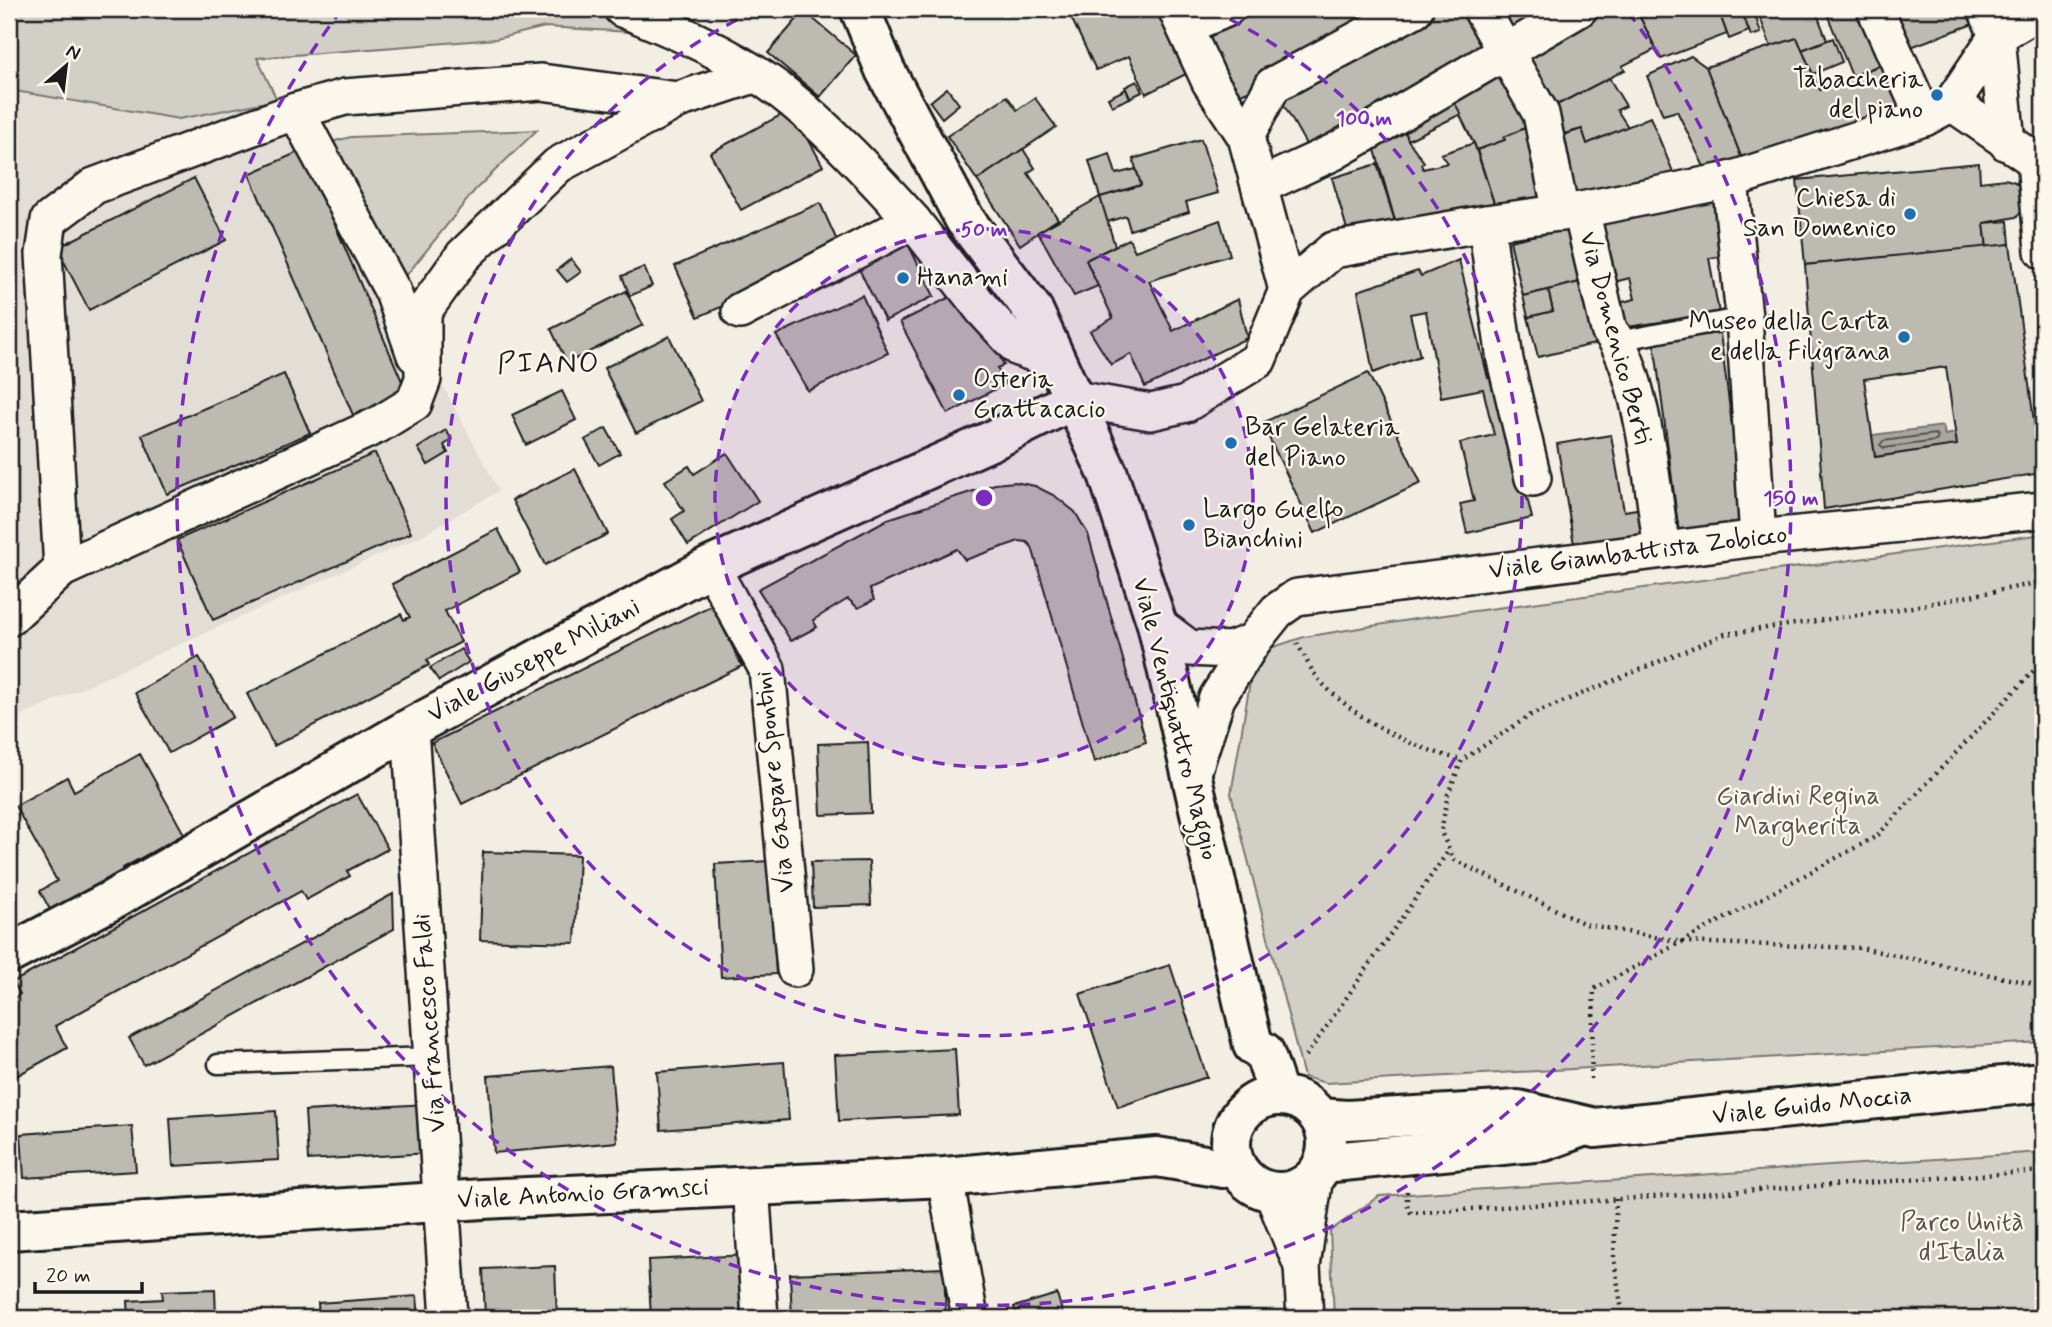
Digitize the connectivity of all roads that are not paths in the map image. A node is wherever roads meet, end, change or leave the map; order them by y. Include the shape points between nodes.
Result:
1 (622, 9) edge
2 (860, 9) edge
3 (1226, 9) edge
4 (1415, 9) edge
5 (1481, 9) edge
6 (1579, 9) edge
7 (1875, 9) edge
8 (2043, 9) edge
9 (1181, 17) edge
10 (1991, 22) edge
11 (1507, 53) junction
12 (754, 75) junction
13 (678, 100) junction
14 (296, 111) junction
15 (1938, 111) junction
16 (1247, 137) junction
17 (2028, 157) edge
18 (1730, 180) junction
19 (1260, 186) junction
20 (1571, 212) junction
21 (914, 221) junction
22 (1486, 223) junction
23 (2043, 251) edge
24 (1287, 290) junction
25 (740, 311) dead end
26 (1744, 317) junction
27 (1618, 341) junction
28 (1058, 362) junction
29 (424, 379) junction
30 (1074, 399) junction
31 (1533, 478) dead end
32 (2043, 510) edge
33 (1758, 538) junction
34 (1662, 550) junction
35 (711, 566) junction
36 (62, 569) junction
37 (9, 618) edge
38 (1157, 624) junction
39 (1252, 641) junction
40 (410, 728) junction
41 (1192, 776) junction
42 (9, 954) edge
43 (795, 969) dead end
44 (433, 1057) junction
45 (218, 1064) dead end
46 (2043, 1082) edge
47 (1268, 1098) junction
48 (1320, 1118) junction
49 (1582, 1127) junction
50 (1233, 1149) junction
51 (1319, 1170) junction
52 (945, 1177) junction
53 (751, 1185) junction
54 (1272, 1192) junction
55 (442, 1201) junction
56 (9, 1230) edge
57 (1302, 1266) junction
58 (449, 1318) edge
59 (760, 1318) edge
60 (970, 1318) edge
61 (1306, 1318) edge

1 - 12 street via 690,36
2 - 28 main road, Viale Ventiquattro Maggio via 885,70 965,220 1033,310
3 - 9 street
4 - 16 street via 1273,85
5 - 11 street
6 - 11 street
7 - 15 street
8 - 10 street
9 - 16 street via 1210,82
10 - 15 street
10 - 17 street
11 - 19 street via 1334,152
11 - 20 street via 1541,114
12 - 13 street
12 - 21 street via 783,93
13 - 14 street via 541,82 345,97
13 - 29 street via 558,165 463,256 423,312
14 - 29 street via 393,292
14 - 36 street via 94,186 49,220 44,254
15 - 17 street
15 - 18 street, Via Domenico Berti
16 - 19 street
17 - 23 street
18 - 20 street, Via Domenico Berti
18 - 26 street
19 - 24 street
20 - 22 street, Via Domenico Berti
20 - 27 street, Via Domenico Berti via 1609,330
21 - 25 street
21 - 28 street via 1018,348
22 - 24 street, Via Domenico Berti via 1333,250
22 - 31 street via 1505,360
24 - 30 street via 1258,360 1185,404 1151,412
26 - 27 lane
26 - 33 street
27 - 34 street, Via Domenico Berti via 1639,403
28 - 30 main road, Viale Ventiquattro Maggio
29 - 36 street via 414,403 379,425
30 - 35 main road, Viale Giuseppe Miliani
30 - 38 main road, Viale Ventiquattro Maggio via 1108,474
32 - 33 street, Viale Giambattista Zobicco
33 - 34 street, Viale Giambattista Zobicco
34 - 39 street, Viale Giambattista Zobicco via 1297,597 1277,611
35 - 40 main road, Viale Giuseppe Miliani
35 - 43 street, Via Gaspare Spontini via 768,669
36 - 37 street
38 - 39 street via 1189,648 1230,650
38 - 41 main road, Viale Ventiquattro Maggio
39 - 41 street, Viale Giambattista Zobicco via 1217,698
40 - 42 main road, Viale Giuseppe Miliani
40 - 44 street, Via Francesco Faldi
41 - 47 main road, Viale Ventiquattro Maggio via 1253,1045 1247,1056
44 - 45 lane
44 - 55 street, Via Francesco Faldi
46 - 49 main road, Viale Guido Moccia
47 - 48 main road via 1295,1098
47 - 50 main road via 1237,1119
48 - 49 main road, Viale Guido Moccia via 1518,1110
48 - 51 main road via 1326,1140
49 - 51 main road, Viale Guido Moccia via 1544,1141
50 - 52 main road, Viale Antonio Gramsci via 1190,1142 1157,1157
50 - 54 main road via 1245,1178
51 - 54 main road, Viale Guido Moccia via 1295,1189
51 - 57 street
52 - 53 main road, Viale Antonio Gramsci
52 - 60 street
53 - 55 main road, Viale Antonio Gramsci
53 - 59 street
54 - 57 street
55 - 56 main road, Viale Antonio Gramsci
55 - 58 street, Via Francesco Faldi
57 - 61 street

